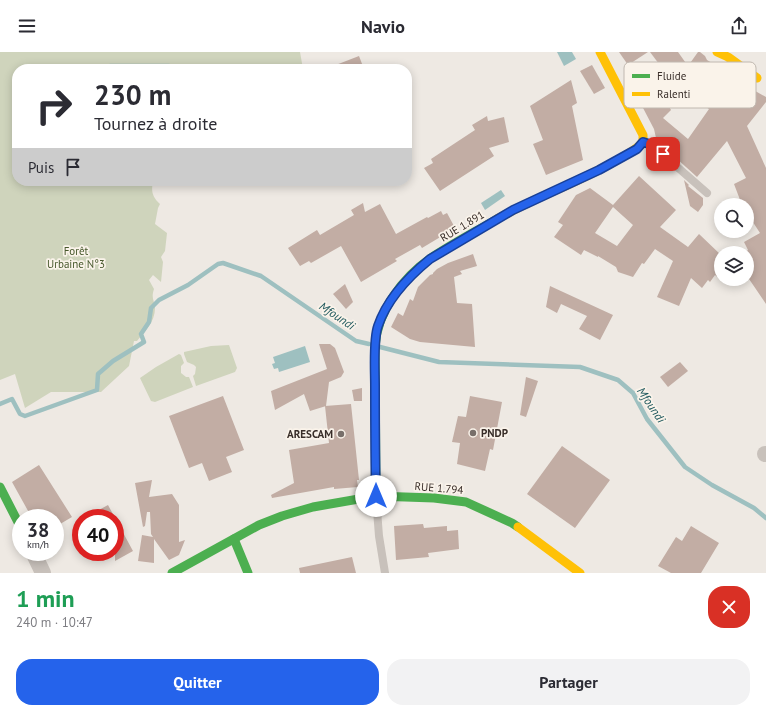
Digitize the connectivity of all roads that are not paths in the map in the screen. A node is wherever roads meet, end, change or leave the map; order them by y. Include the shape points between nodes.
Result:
1 (600, 52) edge
2 (726, 54) edge
3 (736, 62) edge
4 (624, 98) edge
5 (629, 108) edge
6 (643, 142) junction
7 (708, 193) dead end
8 (0, 487) edge
9 (376, 496) junction
10 (12, 510) edge
11 (234, 539) junction
12 (38, 561) edge
13 (44, 573) edge
14 (172, 573) edge
15 (248, 573) edge
16 (385, 573) edge
17 (580, 573) edge

1 - 4 street
2 - 3 street
5 - 6 street via 643,135
6 - 7 lane via 652,145
6 - 9 street, RUE 1.891 via 637,149 599,170 513,210 430,259 398,290 377,327
8 - 10 street
9 - 11 street, RUE 1.794 via 313,507 282,516
9 - 16 lane
9 - 17 street, RUE 1.794 via 466,502 512,523
11 - 14 street, RUE 1.794
11 - 15 street
12 - 13 street

